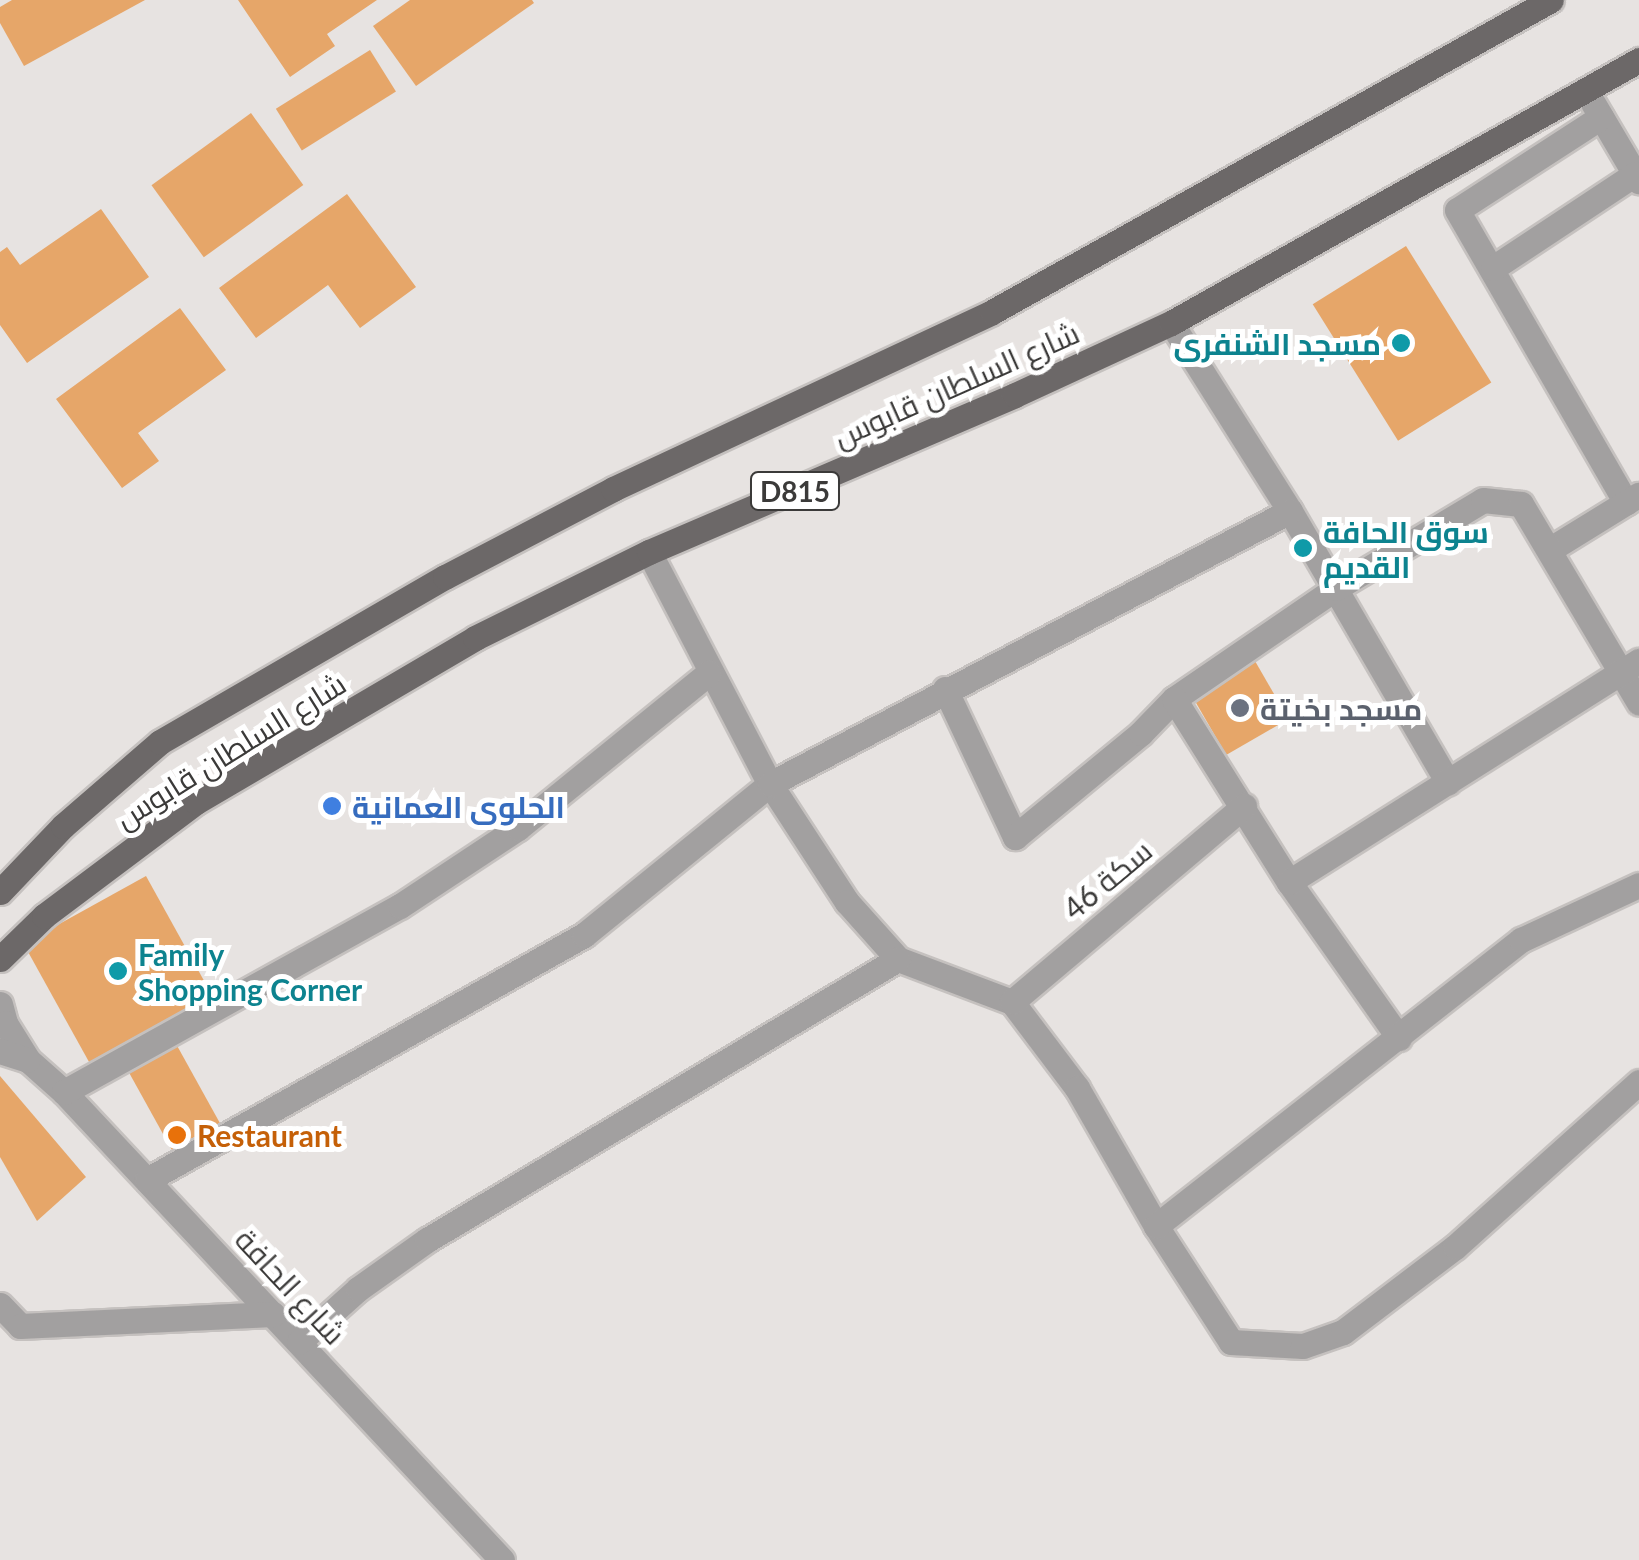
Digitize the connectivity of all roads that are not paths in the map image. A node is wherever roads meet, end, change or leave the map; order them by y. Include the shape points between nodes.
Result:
1 (1551, 0) edge
2 (1639, 60) edge
3 (1586, 92) junction
4 (1602, 117) junction
5 (1637, 177) edge
6 (1493, 268) junction
7 (1171, 323) junction
8 (1632, 499) edge
9 (1290, 510) junction
10 (1548, 550) junction
11 (648, 552) junction
12 (1336, 588) junction
13 (1630, 667) edge
14 (709, 672) junction
15 (946, 689) junction
16 (1174, 699) junction
17 (1639, 702) edge
18 (1448, 782) junction
19 (770, 784) junction
20 (1244, 806) junction
21 (1289, 882) junction
22 (1639, 884) edge
23 (0, 892) edge
24 (0, 959) edge
25 (898, 959) junction
26 (1012, 1002) junction
27 (0, 1004) edge
28 (1399, 1038) junction
29 (0, 1051) edge
30 (28, 1060) junction
31 (1639, 1082) edge
32 (64, 1092) junction
33 (147, 1180) junction
34 (1156, 1226) junction
35 (0, 1305) edge
36 (273, 1314) junction
37 (299, 1342) junction
38 (502, 1560) edge

1 - 23 main road, شارع السلطان قابوس / D815 via 992,312 613,489 428,586 160,742 63,826
2 - 3 main road, شارع السلطان قابوس / D815
3 - 4 street
3 - 7 main road, شارع السلطان قابوس / D815
4 - 5 street
4 - 6 street via 1457,210
5 - 6 street
6 - 8 street
7 - 9 street
7 - 11 main road, شارع السلطان قابوس / D815
8 - 10 street
9 - 12 street
9 - 15 street
10 - 12 street via 1521,504 1482,500
10 - 13 street
11 - 14 street
11 - 24 main road, شارع السلطان قابوس / D815 via 475,638 196,802 44,916
12 - 16 street
12 - 18 street
13 - 17 street
13 - 18 street
14 - 19 street
14 - 32 street via 518,828 415,896
15 - 16 street via 1015,837
15 - 19 street
16 - 20 street
18 - 21 street
19 - 25 street via 847,902
19 - 33 street via 584,935
20 - 21 street
20 - 26 street, سكة 46
21 - 28 street
22 - 28 street via 1521,940
25 - 26 street
25 - 37 street via 427,1240
26 - 34 street via 1078,1088
27 - 30 street, شارع الحافة
28 - 34 street
29 - 30 street, شارع الحافة
30 - 32 street, شارع الحافة
31 - 34 street via 1455,1248 1342,1332 1302,1346 1231,1342
32 - 33 street, شارع الحافة
33 - 36 street, شارع الحافة
35 - 36 street via 20,1326
36 - 37 street, شارع الحافة
37 - 38 street, شارع الحافة

